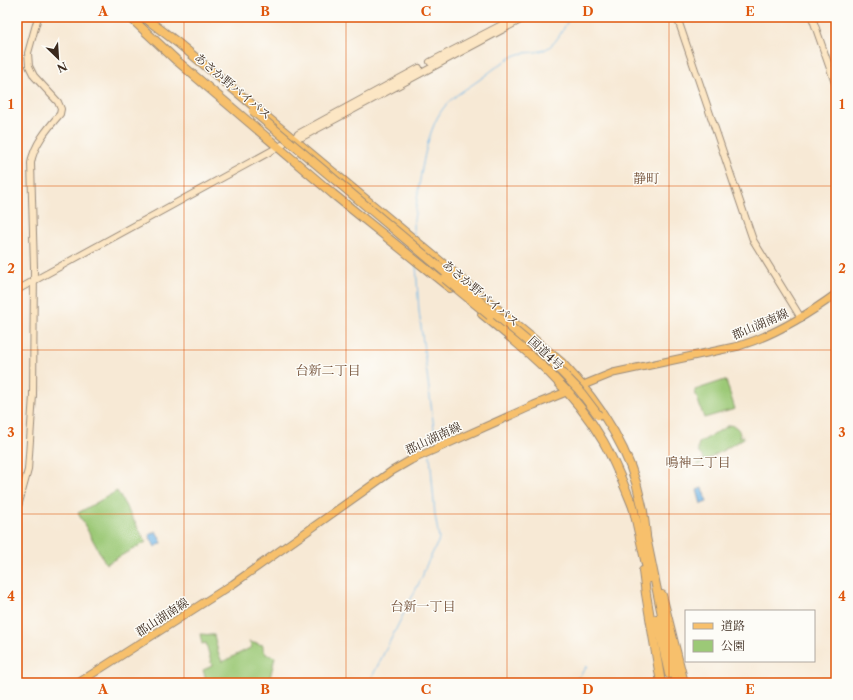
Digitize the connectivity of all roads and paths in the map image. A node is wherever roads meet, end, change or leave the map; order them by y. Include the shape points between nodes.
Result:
1 (38, 17) edge
2 (131, 17) edge
3 (142, 17) edge
4 (517, 17) edge
5 (526, 17) edge
6 (677, 17) edge
7 (812, 17) edge
8 (836, 86) edge
9 (251, 113) junction
10 (294, 139) junction
11 (279, 147) junction
12 (34, 281) junction
13 (17, 290) edge
14 (836, 294) edge
15 (801, 318) junction
16 (583, 385) junction
17 (567, 391) junction
18 (596, 416) junction
19 (633, 507) junction
20 (17, 510) edge
21 (638, 526) junction
22 (646, 536) junction
23 (648, 546) junction
24 (78, 683) edge
25 (661, 683) edge
26 (670, 683) edge
27 (676, 683) edge
28 (684, 683) edge

1 - 12 street via 28,53 29,66 61,109 32,154 30,171
2 - 9 highway, あさか野バイパス
2 - 11 highway via 176,60
3 - 9 highway, あさか野バイパス
3 - 10 highway via 178,43
4 - 10 street via 298,134
5 - 10 street
6 - 15 street via 753,240
7 - 8 street
9 - 18 highway, あさか野バイパス, bridge via 546,356 576,386
10 - 11 street
10 - 16 highway via 561,362
11 - 12 street
11 - 17 highway, 国道4号 via 532,356
12 - 13 street
12 - 20 street via 29,460
14 - 15 main road, 郡山湖南線
15 - 16 main road, 郡山湖南線 via 739,346 613,373
16 - 17 main road, 郡山湖南線
16 - 22 highway via 608,420 629,463 642,504
17 - 19 highway, 国道4号 via 604,442
17 - 24 main road, 郡山湖南線 via 445,444 394,470 234,584
18 - 19 highway, あさか野バイパス via 617,458
18 - 22 highway, あさか野バイパス via 615,443 626,469
19 - 21 highway, あさか野バイパス
21 - 25 highway
21 - 26 highway, あさか野バイパス
22 - 23 highway, あさか野バイパス
23 - 27 highway, あさか野バイパス
23 - 28 highway

